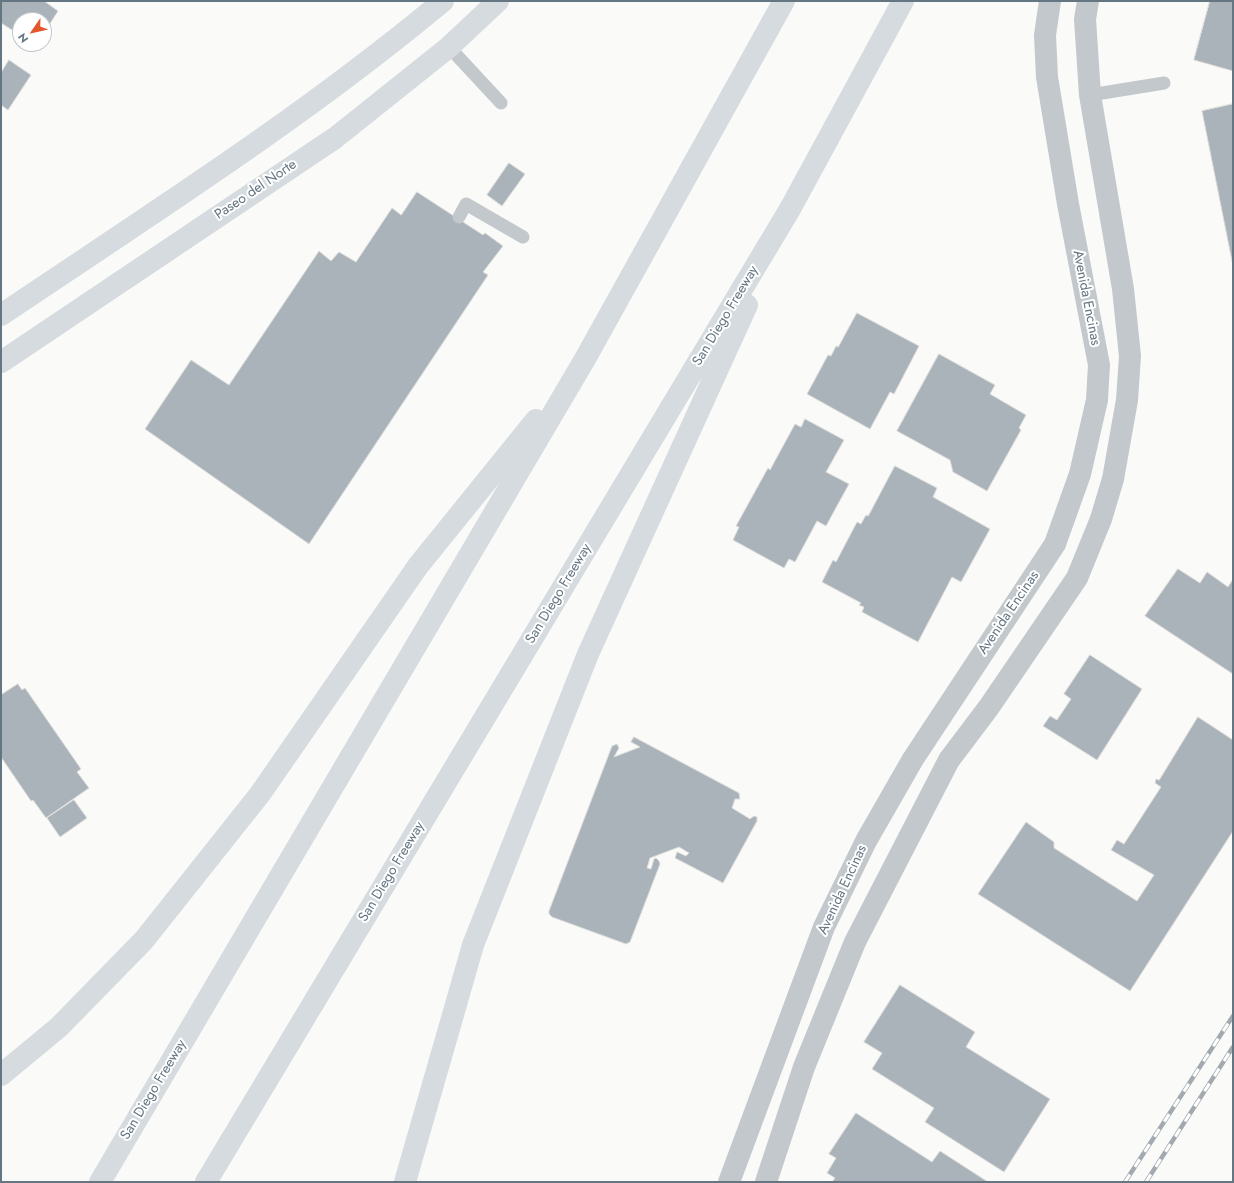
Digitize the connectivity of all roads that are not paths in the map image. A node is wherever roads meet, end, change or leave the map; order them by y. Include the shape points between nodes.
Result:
1 (443, 1) edge
2 (498, 1) edge
3 (784, 1) edge
4 (904, 1) edge
5 (1050, 1) edge
6 (1088, 1) edge
7 (449, 47) junction
8 (1164, 83) dead end
9 (1090, 95) junction
10 (501, 103) dead end
11 (790, 209) junction
12 (459, 217) dead end
13 (523, 237) dead end
14 (1, 315) edge
15 (585, 359) junction
16 (1, 362) edge
17 (1, 1075) edge
18 (100, 1182) edge
19 (206, 1182) edge
20 (405, 1182) edge
21 (729, 1182) edge
22 (766, 1182) edge

1 - 14 main road via 310,106
2 - 7 main road, Paseo del Norte
3 - 15 main road, San Diego Freeway
4 - 11 main road, San Diego Freeway
5 - 21 street, Avenida Encinas via 1045,35 1047,77 1068,204 1100,365 1098,400 1080,474 1055,544 913,759 866,841 824,927
6 - 9 street via 1086,19
7 - 10 lane
7 - 16 main road, Paseo del Norte via 335,138
8 - 9 lane
9 - 22 street via 1123,289 1130,356 1127,400 1113,478 1101,519 1076,578 950,760 856,942 804,1067
11 - 19 main road, San Diego Freeway
11 - 20 main road via 592,647 473,944
12 - 13 lane via 466,204
15 - 17 main road via 418,566 260,794 144,940 59,1027
15 - 18 main road, San Diego Freeway

